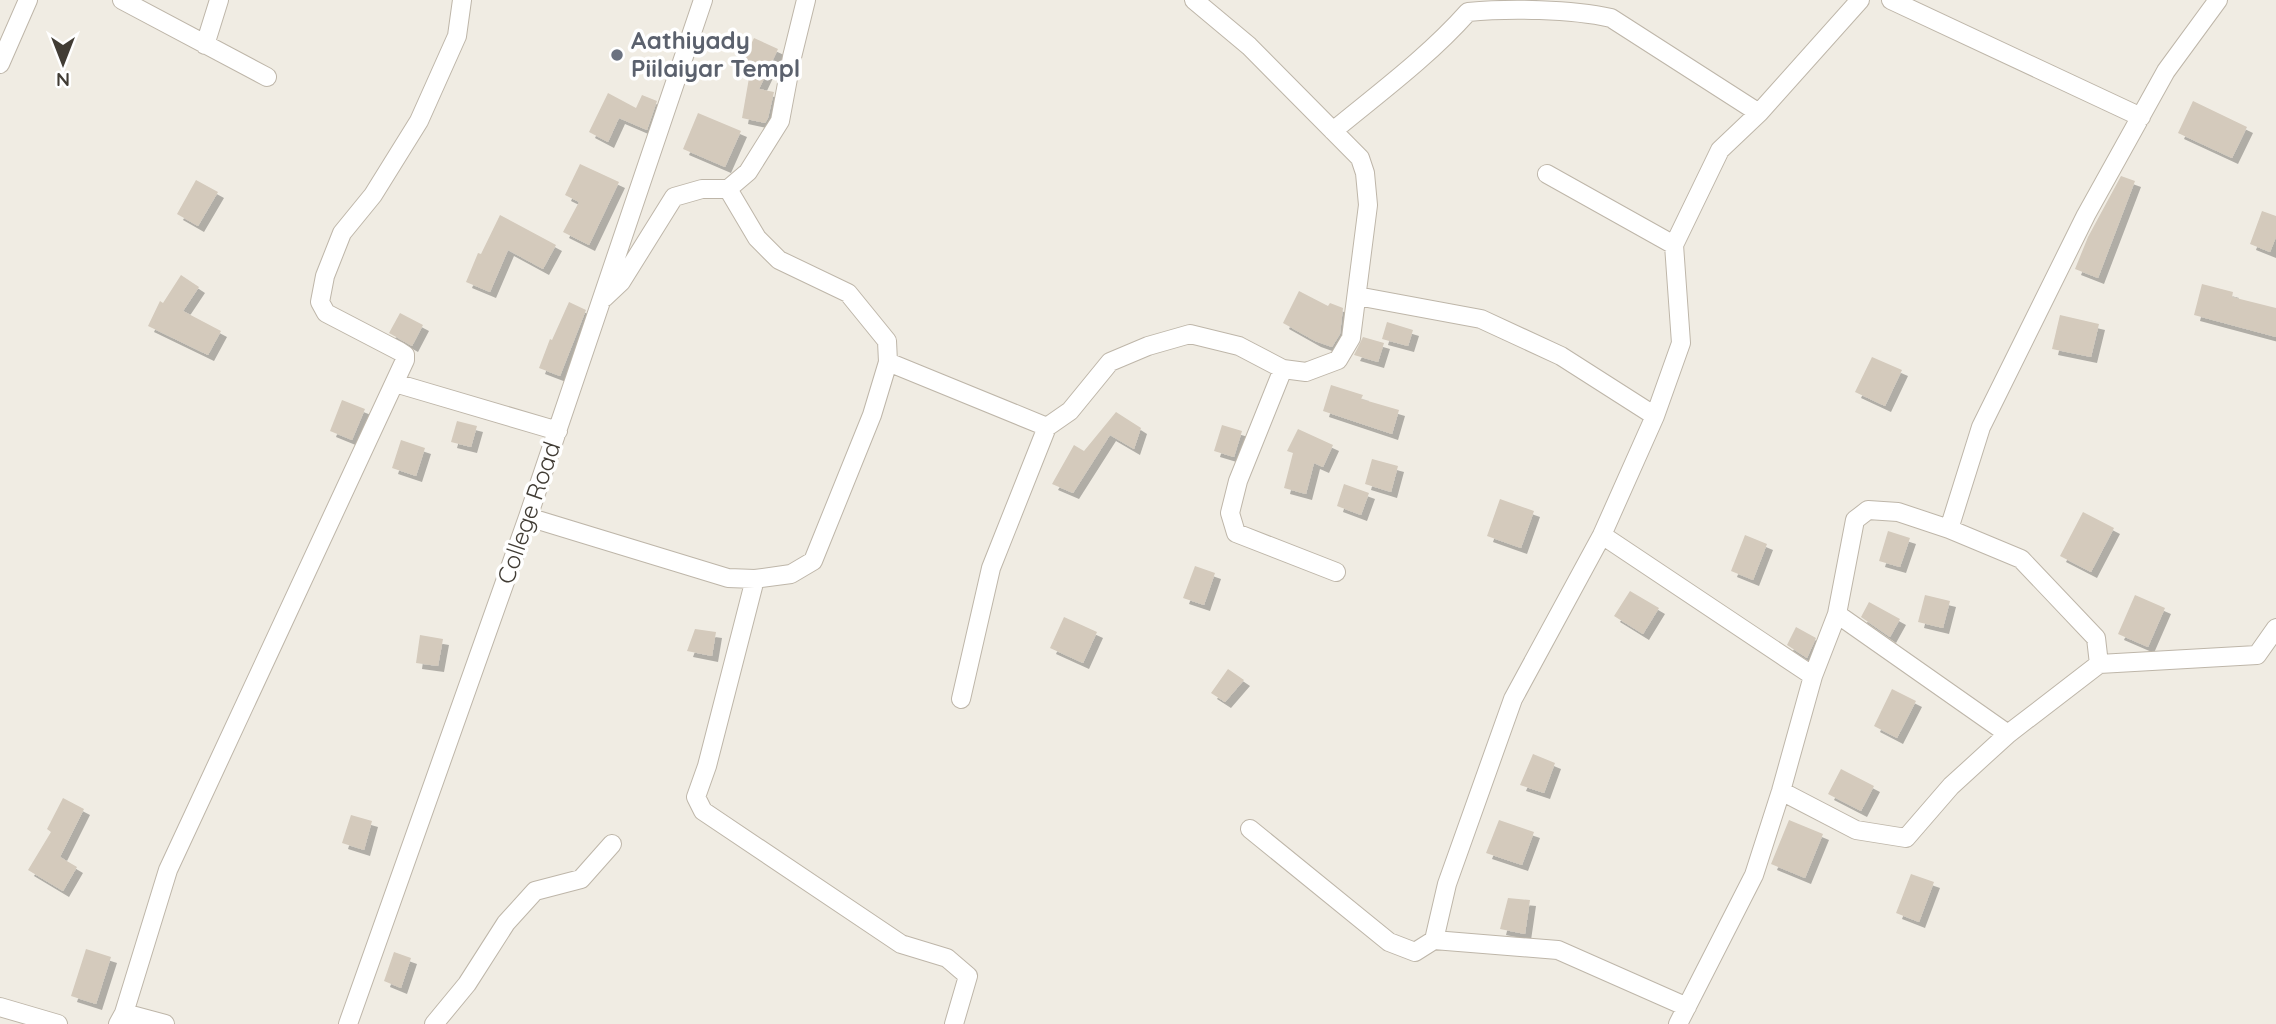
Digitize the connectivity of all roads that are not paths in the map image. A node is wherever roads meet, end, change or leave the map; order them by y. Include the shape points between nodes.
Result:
1 (28, 0) edge
2 (122, 0) edge
3 (219, 0) edge
4 (462, 0) edge
5 (703, 0) edge
6 (806, 0) edge
7 (1194, 0) edge
8 (1860, 0) edge
9 (1891, 0) edge
10 (2218, 0) edge
11 (205, 45) junction
12 (0, 64) edge
13 (267, 77) dead end
14 (1759, 113) junction
15 (2141, 117) junction
16 (1334, 131) junction
17 (1547, 174) dead end
18 (728, 189) junction
19 (1674, 244) junction
20 (1357, 296) junction
21 (601, 301) junction
22 (888, 362) junction
23 (1283, 369) junction
24 (395, 383) junction
25 (1655, 416) junction
26 (1047, 427) junction
27 (558, 430) junction
28 (528, 517) junction
29 (1949, 529) junction
30 (1602, 535) junction
31 (1336, 572) dead end
32 (755, 579) junction
33 (1837, 614) junction
34 (2276, 628) edge
35 (2099, 664) junction
36 (1813, 676) junction
37 (961, 699) dead end
38 (2008, 734) junction
39 (1781, 792) junction
40 (1250, 829) dead end
41 (612, 844) dead end
42 (1434, 940) junction
43 (0, 1007) edge
44 (1687, 1007) junction
45 (121, 1018) edge
46 (58, 1024) edge
47 (165, 1024) edge
48 (348, 1024) edge
49 (434, 1024) edge
50 (954, 1024) edge
51 (1678, 1024) edge

1 - 12 street
2 - 11 street
3 - 11 street
4 - 24 street via 457,36 419,121 373,195 342,233 324,276 320,302 326,313 405,355
5 - 21 street, College Road
6 - 18 street via 780,121 748,172
7 - 16 street via 1250,46
8 - 14 street
9 - 15 street
10 - 15 street via 2166,71
11 - 13 street
14 - 16 street via 1611,18 1590,13 1491,10 1468,12
14 - 19 street via 1720,150
15 - 29 street via 2086,215 1981,427
16 - 20 street via 1360,158 1365,173 1368,205
17 - 19 street
18 - 21 street via 702,189 674,197 621,282
18 - 22 street via 757,238 779,260 849,293 887,341
19 - 25 street via 1682,343
20 - 23 street via 1351,338 1338,360 1306,372
20 - 25 street via 1481,319 1561,356
21 - 27 street, College Road
22 - 26 street
22 - 32 street via 872,415 813,561 791,574
23 - 26 street via 1239,346 1190,334 1110,362 1070,411
23 - 31 street via 1238,481 1230,513 1236,533
24 - 27 street
24 - 45 street via 168,870
25 - 30 street
26 - 37 street via 991,568
27 - 28 street, College Road
28 - 32 street via 729,578
28 - 48 street, College Road
29 - 33 street via 1898,512 1868,510 1855,520
29 - 35 street via 2021,559 2096,638
30 - 36 street
30 - 42 street via 1513,699 1447,884
32 - 50 street via 696,797 703,811 901,944 947,958 968,976
33 - 36 street
33 - 38 street
34 - 35 street via 2257,655
35 - 38 street
36 - 39 street
38 - 39 street via 1951,786 1906,838 1856,830
39 - 44 street via 1754,875
40 - 42 street via 1389,942 1415,952
41 - 49 street via 581,879 535,891 506,923 467,984
42 - 44 street via 1558,950
43 - 46 street
44 - 51 street
45 - 47 street

